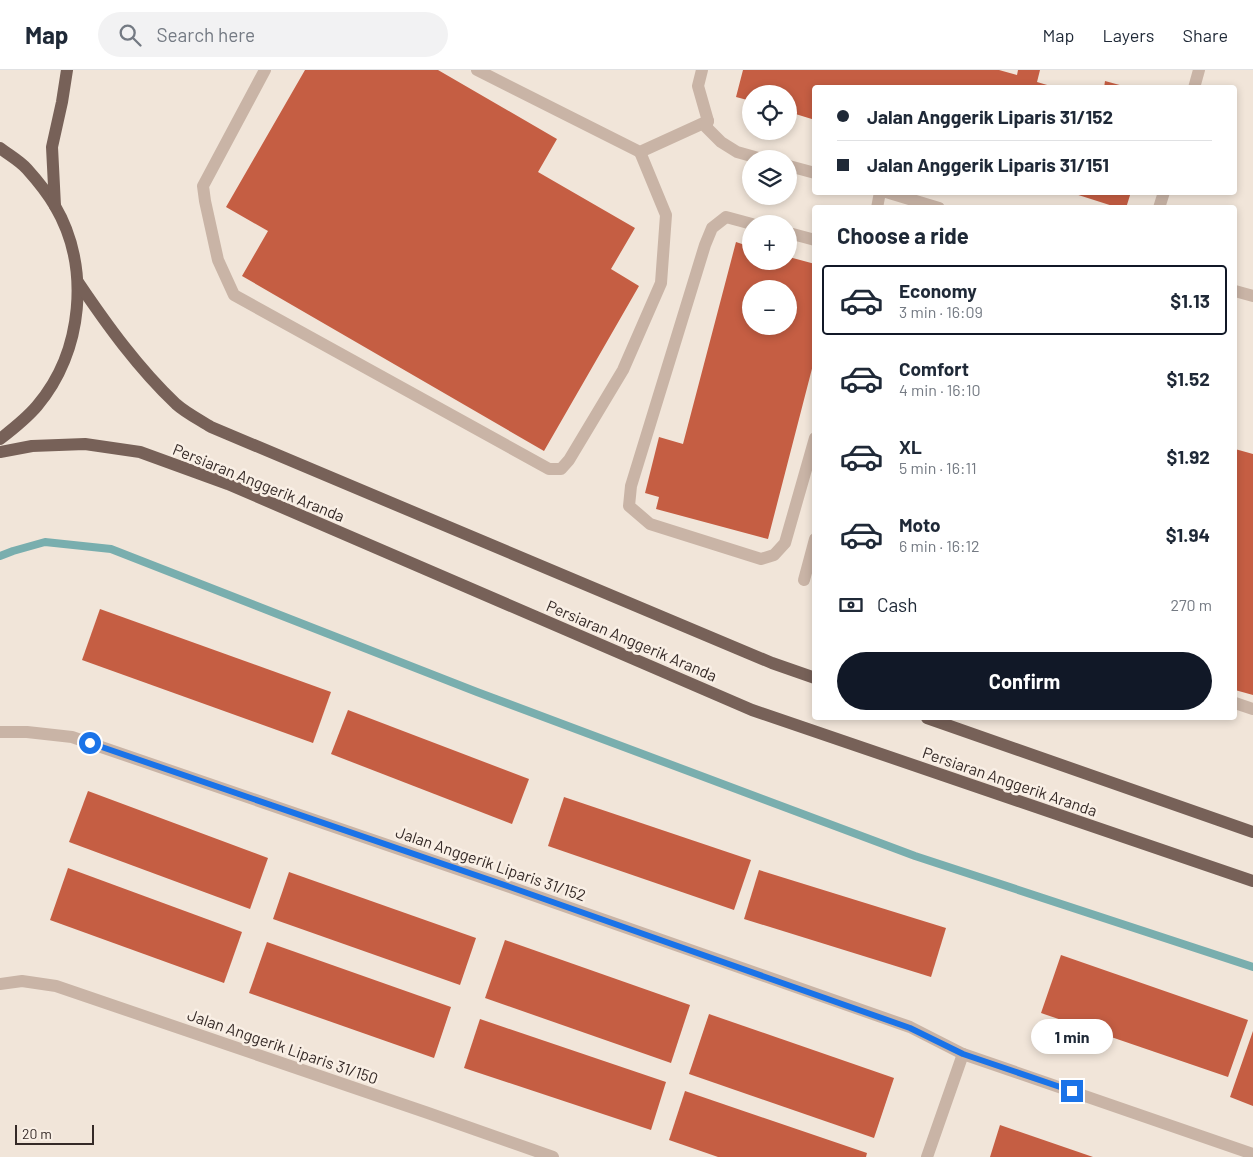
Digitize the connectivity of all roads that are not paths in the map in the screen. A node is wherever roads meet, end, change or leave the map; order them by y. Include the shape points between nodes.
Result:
1 (67, 70) edge
2 (265, 70) edge
3 (477, 70) edge
4 (701, 70) edge
5 (1198, 70) edge
6 (1195, 85) edge
7 (708, 121) junction
8 (0, 148) edge
9 (640, 152) junction
10 (742, 153) edge
11 (797, 168) edge
12 (812, 172) edge
13 (896, 195) edge
14 (929, 205) edge
15 (55, 206) junction
16 (742, 221) edge
17 (797, 235) edge
18 (812, 239) edge
19 (78, 282) junction
20 (1237, 292) edge
21 (1253, 296) edge
22 (0, 439) edge
23 (812, 448) edge
24 (0, 452) edge
25 (812, 551) edge
26 (804, 580) dead end
27 (812, 677) edge
28 (1237, 704) edge
29 (1253, 709) edge
30 (933, 720) edge
31 (0, 732) edge
32 (1253, 832) edge
33 (1253, 881) edge
34 (0, 984) edge
35 (963, 1054) junction
36 (1253, 1154) edge
37 (553, 1157) edge
38 (927, 1157) edge

1 - 15 main road via 52,147
2 - 9 street via 203,186 218,260 234,295 550,469 561,469 569,460 623,370 661,283 666,215
3 - 9 street
4 - 7 street via 698,86
5 - 6 street
7 - 9 street
7 - 10 street via 706,127 721,142
8 - 15 main road via 26,168
11 - 12 street
13 - 14 street
15 - 19 main road via 74,256
16 - 23 street via 726,217 712,228 705,245 631,486 629,506 650,524 761,559 768,557 785,543
17 - 18 street
19 - 22 main road via 73,335 65,360 38,406 20,425
19 - 27 main road, Persiaran Anggerik Aranda via 104,322 145,372 178,405 211,427
20 - 21 street
24 - 33 main road, Persiaran Anggerik Aranda via 32,446 86,444 140,452 228,484 752,710
25 - 26 street
28 - 29 street
30 - 32 main road, Persiaran Anggerik Aranda
31 - 35 street, Jalan Anggerik Liparis 31/152 via 72,737 892,1021
34 - 37 street, Jalan Anggerik Liparis 31/150 via 22,981 56,986
35 - 36 street, Jalan Anggerik Liparis 31/152
35 - 38 street

